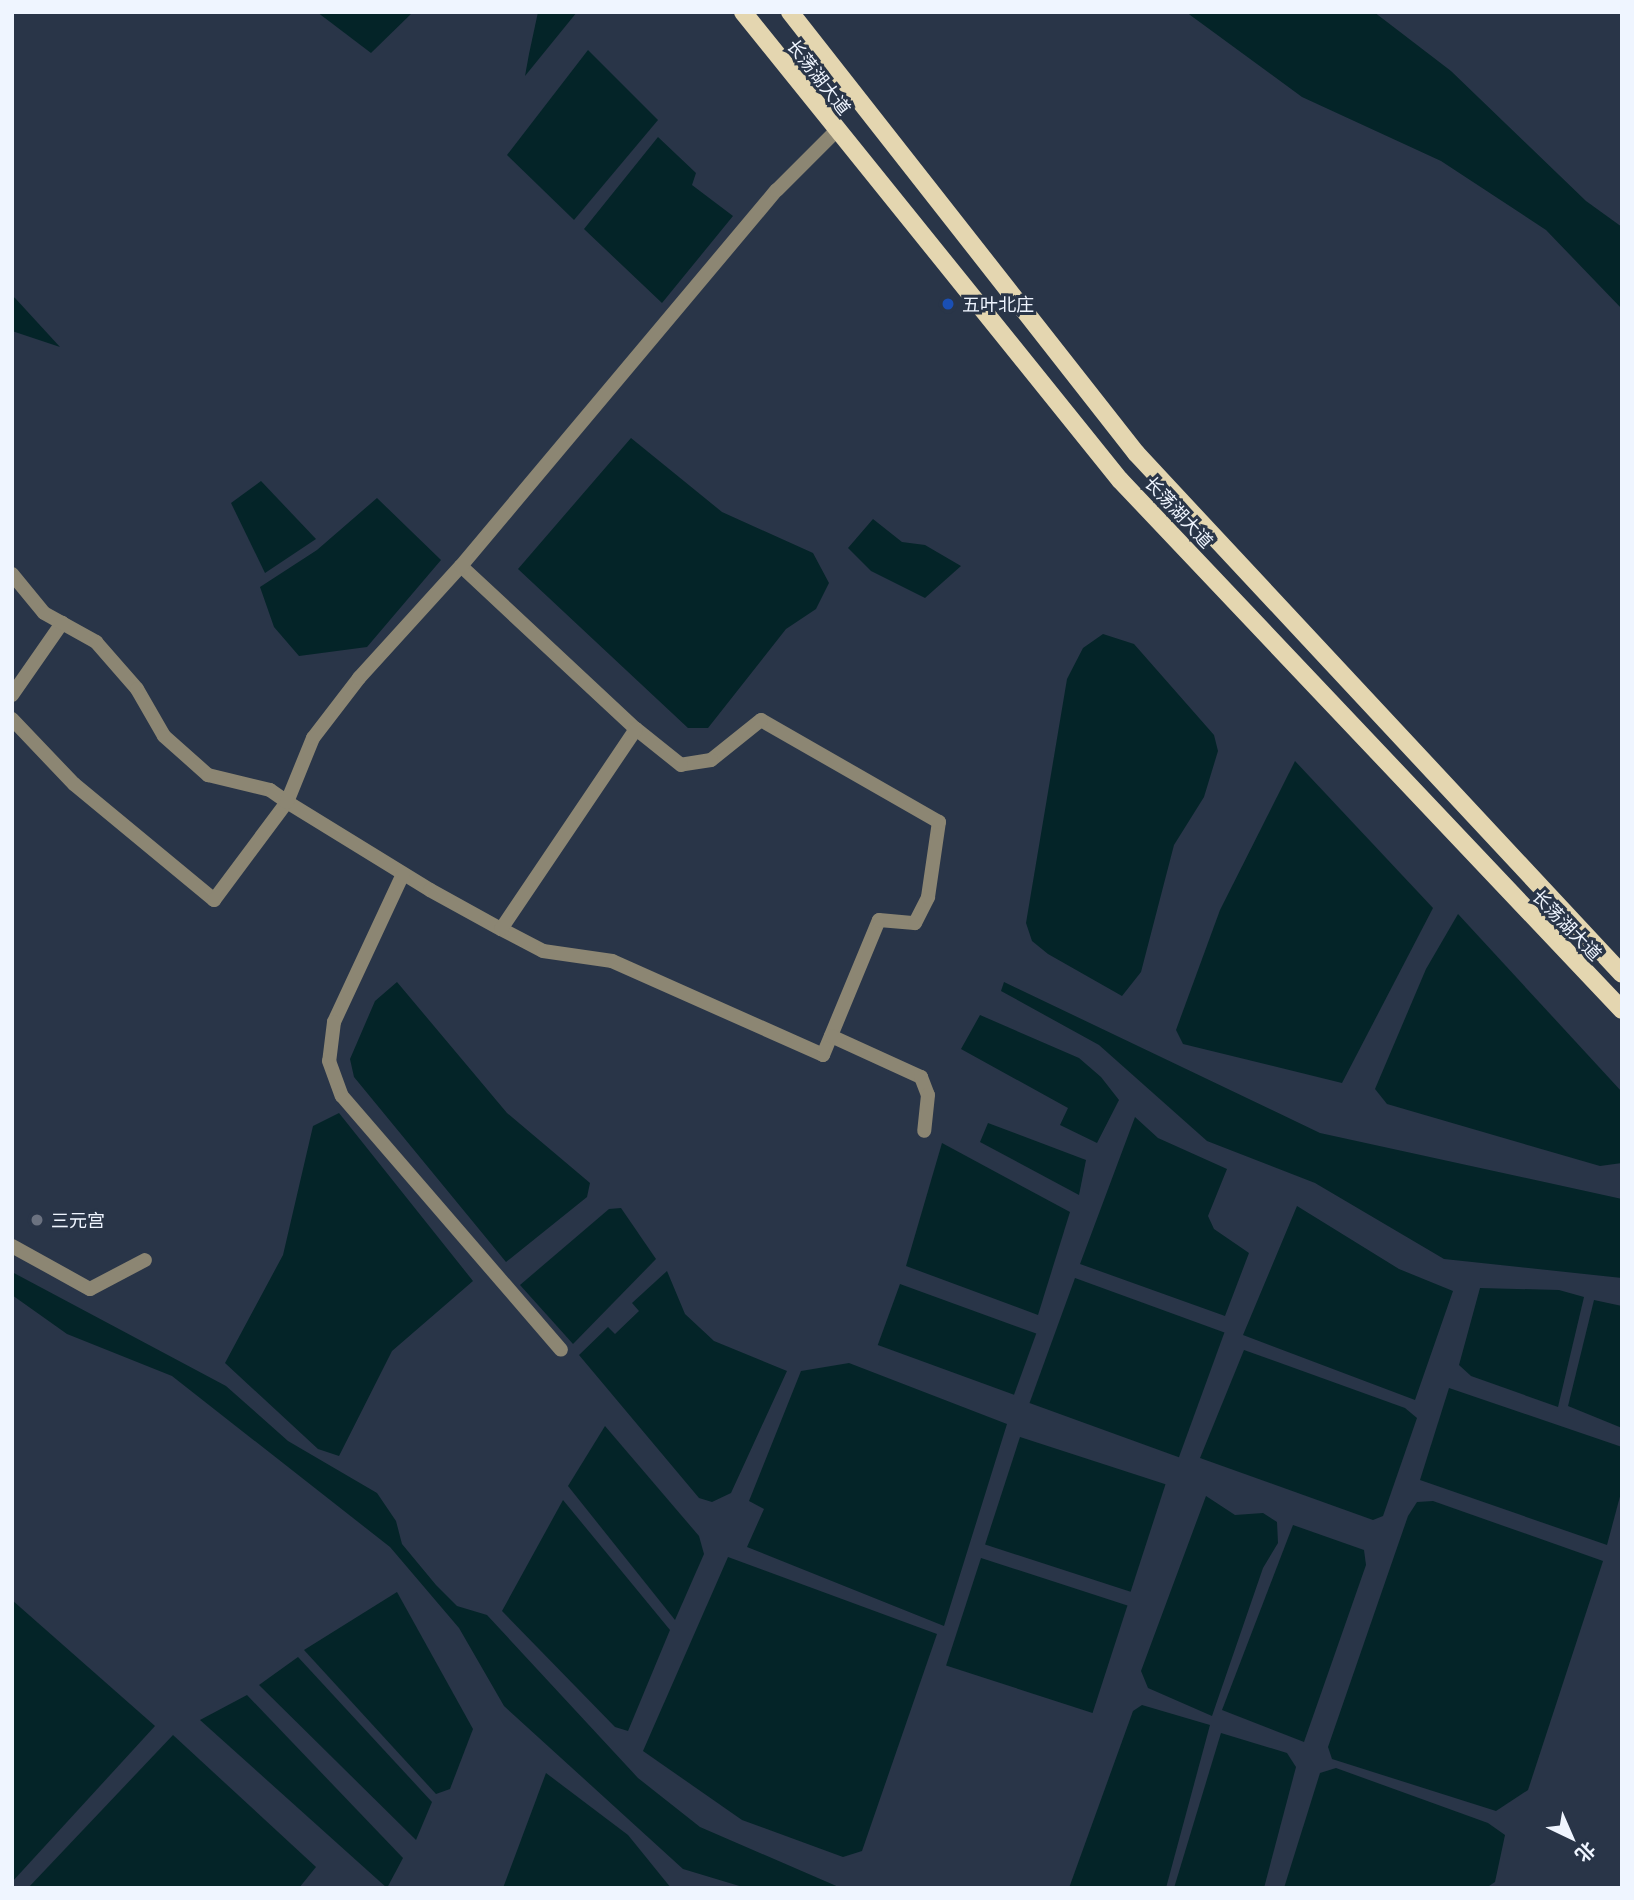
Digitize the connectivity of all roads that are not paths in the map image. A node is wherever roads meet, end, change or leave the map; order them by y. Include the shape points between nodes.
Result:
1 (743, 12) edge
2 (790, 12) edge
3 (835, 132) junction
4 (461, 566) junction
5 (12, 573) edge
6 (61, 623) junction
7 (12, 695) edge
8 (12, 719) edge
9 (636, 729) junction
10 (287, 802) junction
11 (403, 874) junction
12 (501, 929) junction
13 (1622, 974) edge
14 (1622, 1010) edge
15 (831, 1036) junction
16 (924, 1131) dead end
17 (13, 1249) edge
18 (145, 1259) dead end
19 (561, 1350) dead end

1 - 3 main road, 长荡湖大道
2 - 13 main road, 长荡湖大道 via 1136,453
3 - 4 street via 777,190
3 - 14 main road, 长荡湖大道 via 1120,480
4 - 9 street
4 - 10 street via 313,738
5 - 6 street via 44,612
6 - 7 street
6 - 10 street via 96,642 137,689 164,736 208,775 270,790
8 - 10 street via 74,784 214,900
9 - 12 street
9 - 15 street via 681,765 711,760 761,720 939,822 928,897 915,923 879,920
10 - 11 street
11 - 12 street
11 - 19 street via 334,1022 329,1061 342,1096
12 - 15 street via 543,951 612,961 671,983 823,1055
15 - 16 street via 920,1077 928,1095
17 - 18 street via 90,1289

